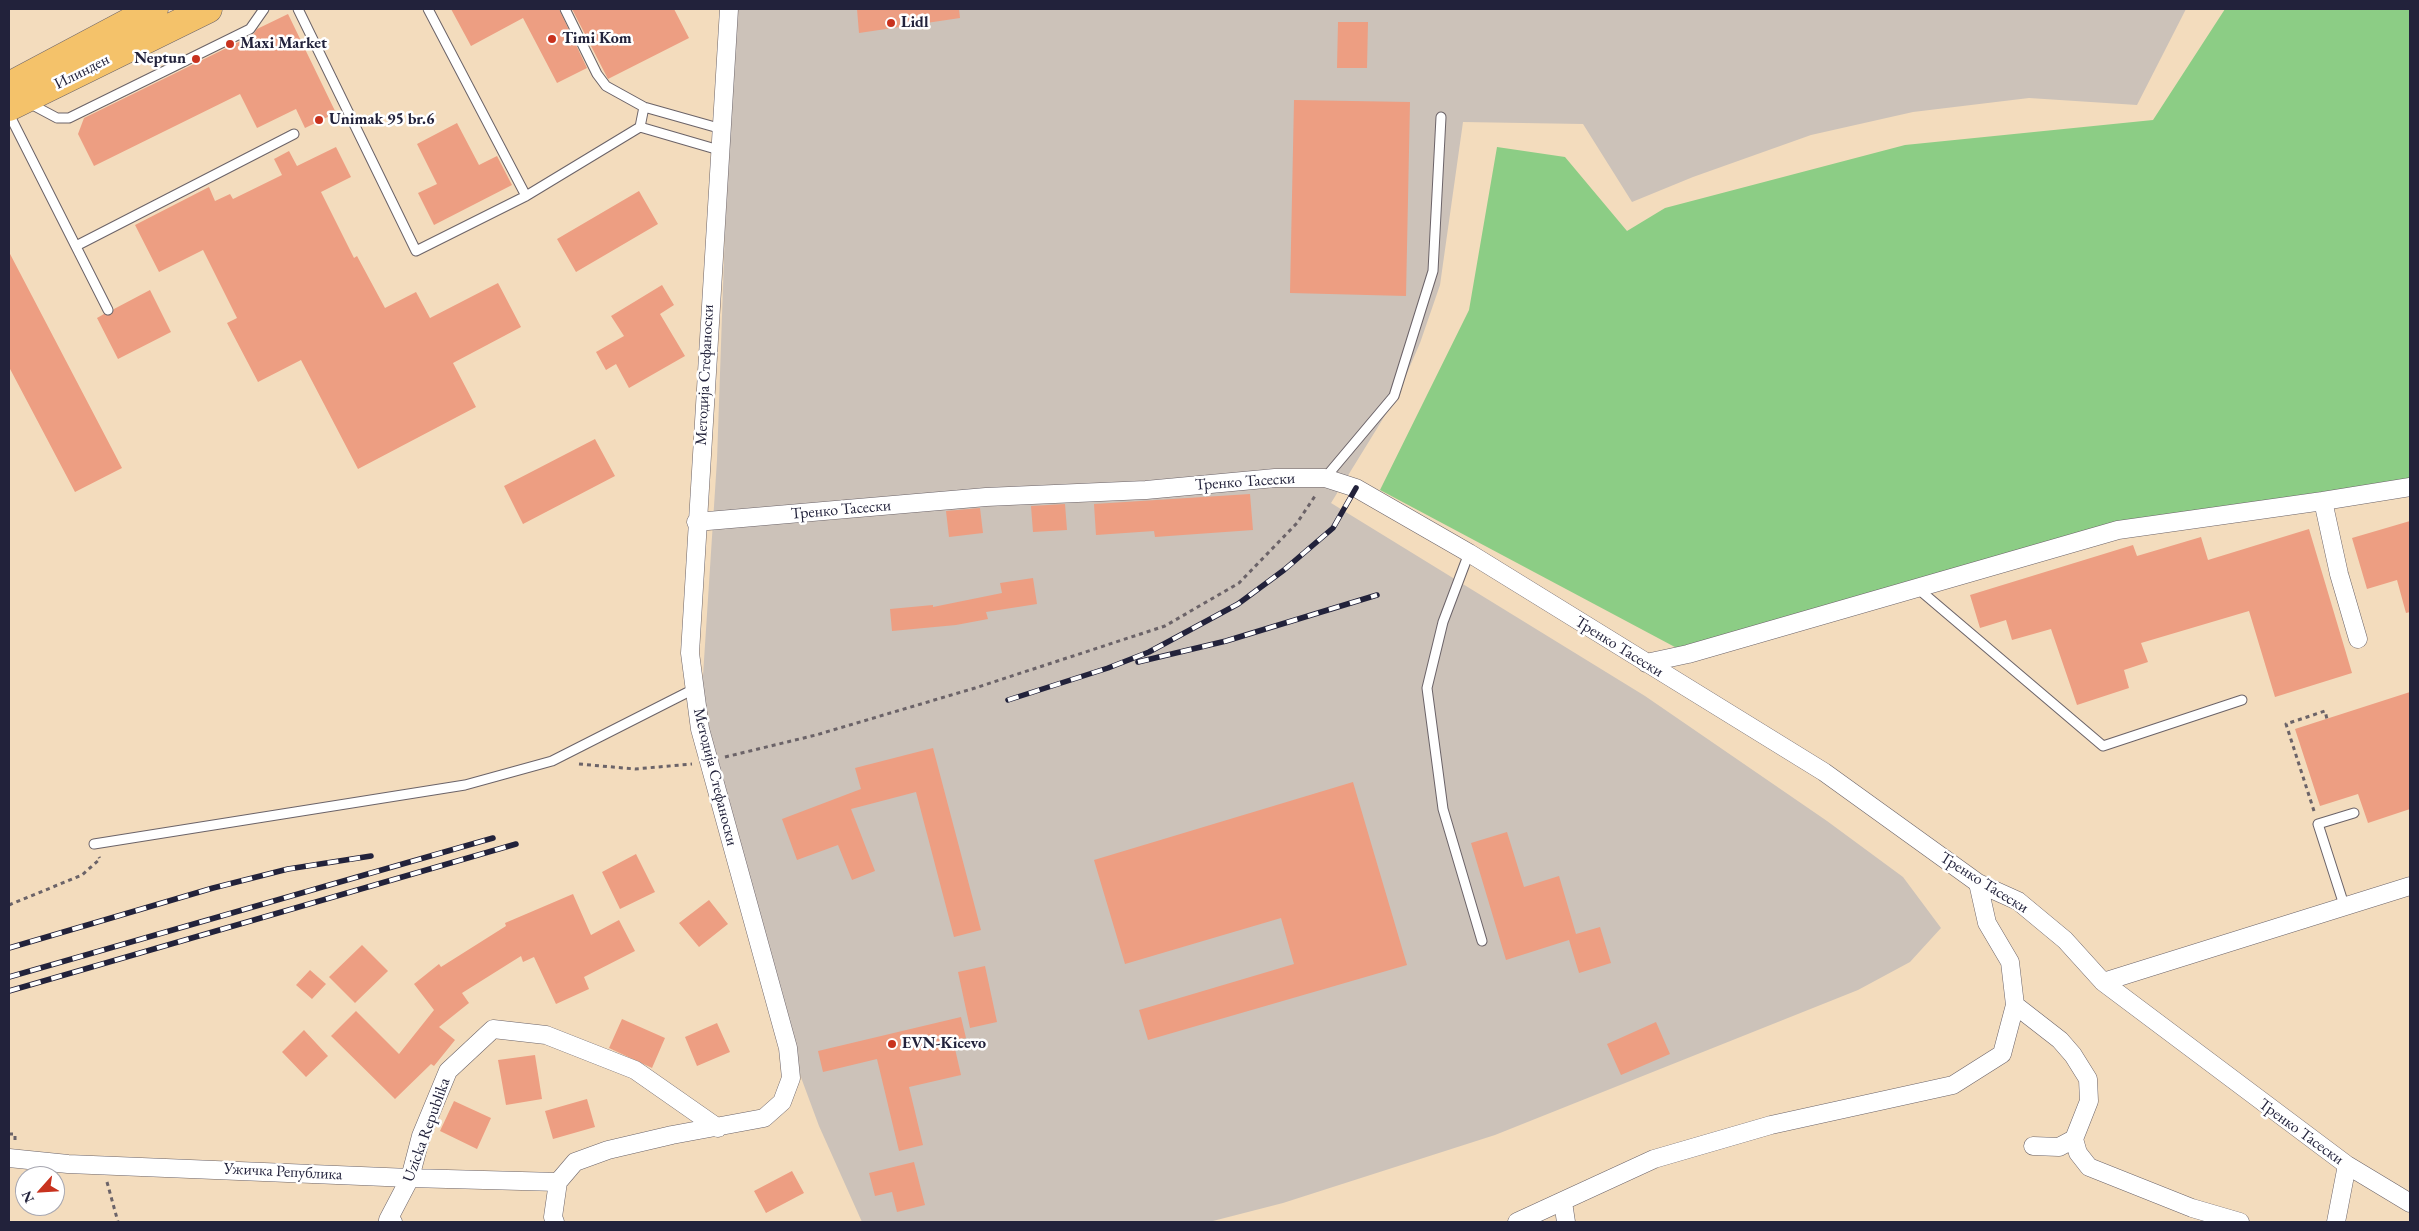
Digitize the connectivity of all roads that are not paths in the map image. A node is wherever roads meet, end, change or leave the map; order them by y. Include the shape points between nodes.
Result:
1 (154, 9) edge
2 (208, 9) edge
3 (264, 9) edge
4 (298, 9) edge
5 (428, 9) edge
6 (565, 9) edge
7 (729, 9) edge
8 (13, 102) edge
9 (644, 107) junction
10 (1441, 117) dead end
11 (640, 127) junction
12 (722, 129) junction
13 (294, 134) dead end
14 (719, 150) junction
15 (526, 196) junction
16 (76, 246) junction
17 (108, 310) dead end
18 (1326, 478) junction
19 (2410, 487) edge
20 (2323, 501) junction
21 (696, 522) junction
22 (1469, 553) junction
23 (1915, 587) junction
24 (2358, 639) dead end
25 (1646, 663) junction
26 (694, 689) junction
27 (2242, 700) dead end
28 (2354, 813) dead end
29 (94, 844) road end
30 (1978, 883) junction
31 (2410, 886) edge
32 (2346, 908) junction
33 (1482, 941) dead end
34 (2103, 982) junction
35 (2015, 1004) junction
36 (718, 1128) junction
37 (2074, 1139) junction
38 (2033, 1146) dead end
39 (9, 1158) edge
40 (2347, 1166) junction
41 (410, 1178) junction
42 (558, 1182) junction
43 (1563, 1202) junction
44 (2410, 1203) edge
45 (393, 1222) edge
46 (555, 1222) edge
47 (1517, 1222) edge
48 (1566, 1222) edge
49 (2240, 1222) edge
50 (2336, 1222) edge

1 - 8 main road, Илинден
2 - 8 main road, Илинден
3 - 8 lane via 250,29 69,118 57,118
4 - 15 lane via 416,251
5 - 15 lane
6 - 9 lane via 606,86
7 - 12 street, Методија Стефаноски
8 - 16 lane
9 - 11 lane
9 - 12 lane
10 - 18 lane via 1434,271 1394,396
11 - 14 lane
11 - 15 lane
12 - 14 street, Методија Стефаноски
13 - 16 lane
14 - 21 street, Методија Стефаноски
16 - 17 lane
18 - 21 street, Тренко Тасески via 1275,478 1146,490 986,497
18 - 22 street, Тренко Тасески via 1356,488
19 - 20 street
20 - 23 street via 2118,530
20 - 24 street via 2338,574
21 - 26 street, Методија Стефаноски via 690,653
22 - 25 street, Тренко Тасески
22 - 33 lane via 1443,622 1427,688 1443,809
23 - 25 street via 1688,654
23 - 27 lane via 2103,746
25 - 30 street, Тренко Тасески via 1824,772
26 - 29 lane via 552,761 465,785
26 - 36 street, Методија Стефаноски via 700,729 788,1048 792,1078 782,1102 764,1118
28 - 32 lane via 2318,824
30 - 34 street, Тренко Тасески via 2018,901 2065,940
30 - 35 street via 1986,923 2010,962
31 - 32 street
32 - 34 street
34 - 40 street, Тренко Тасески
35 - 37 street via 2060,1040 2088,1079 2089,1101
35 - 43 street via 2002,1054 1953,1085 1771,1125 1654,1159
36 - 41 street, Uzicka Republika via 635,1070 546,1035 493,1029 448,1071 422,1136
36 - 42 street, Методија Стефаноски via 608,1150 575,1162
37 - 38 street via 2059,1146
37 - 49 street via 2078,1153 2089,1167 2192,1208
39 - 41 street, Ужичка Република
40 - 44 street, Тренко Тасески
40 - 50 street
41 - 42 street, Ужичка Република
41 - 45 street, Uzicka Republika via 388,1220
42 - 46 street
43 - 47 street
43 - 48 street

